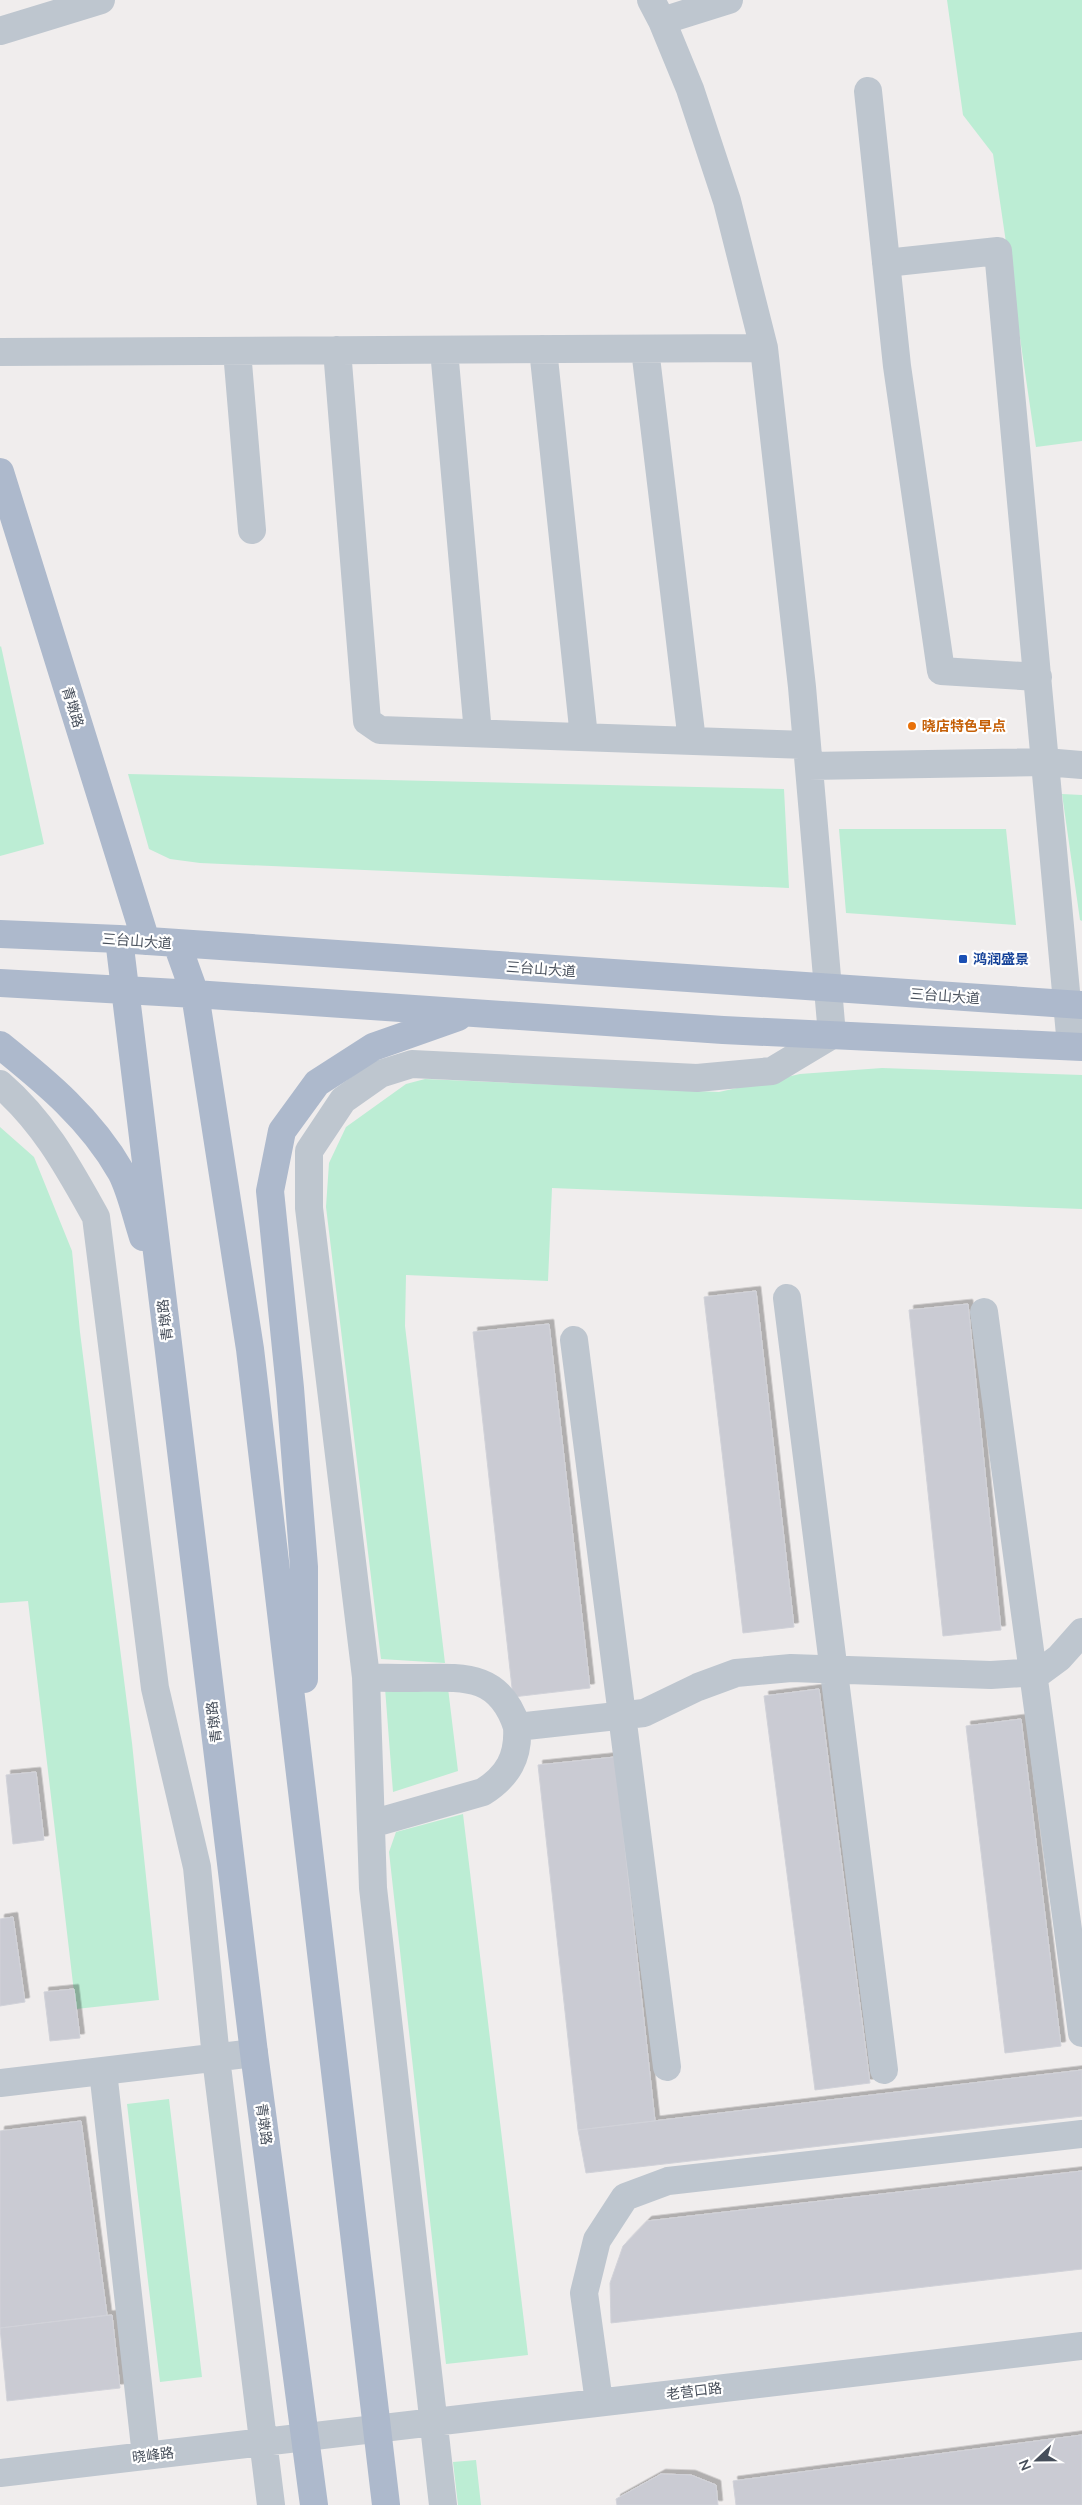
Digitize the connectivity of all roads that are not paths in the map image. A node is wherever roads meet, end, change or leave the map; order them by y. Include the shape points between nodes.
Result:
1 (102, 0) edge
2 (729, 0) edge
3 (656, 11) edge
4 (0, 31) edge
5 (868, 91) dead end
6 (886, 263) junction
7 (764, 348) junction
8 (543, 349) junction
9 (645, 349) junction
10 (337, 350) junction
11 (444, 350) junction
12 (237, 351) junction
13 (0, 352) edge
14 (0, 472) edge
15 (252, 530) dead end
16 (1038, 676) junction
17 (478, 733) junction
18 (584, 737) junction
19 (692, 741) junction
20 (808, 756) junction
21 (1046, 762) junction
22 (1082, 765) edge
23 (0, 934) edge
24 (118, 939) junction
25 (146, 942) junction
26 (177, 944) junction
27 (0, 983) edge
28 (827, 988) junction
29 (125, 991) junction
30 (195, 994) junction
31 (1075, 1004) edge
32 (469, 1013) junction
33 (832, 1035) junction
34 (0, 1044) edge
35 (1076, 1046) edge
36 (0, 1084) edge
37 (161, 1289) junction
38 (787, 1298) dead end
39 (984, 1312) dead end
40 (574, 1340) dead end
41 (1082, 1632) edge
42 (833, 1670) junction
43 (1033, 1672) junction
44 (366, 1678) junction
45 (622, 1716) junction
46 (517, 1727) junction
47 (305, 1813) junction
48 (371, 1824) junction
49 (1082, 2033) edge
50 (254, 2053) junction
51 (216, 2058) junction
52 (667, 2067) dead end
53 (884, 2070) dead end
54 (103, 2071) junction
55 (0, 2083) edge
56 (1082, 2134) edge
57 (1082, 2346) edge
58 (598, 2402) junction
59 (434, 2421) junction
60 (378, 2428) junction
61 (307, 2437) junction
62 (264, 2442) junction
63 (146, 2456) junction
64 (0, 2473) edge
65 (271, 2505) edge
66 (314, 2505) edge
67 (386, 2505) edge
68 (443, 2505) edge

1 - 4 street
2 - 3 street
3 - 7 street via 690,89 727,201
5 - 6 street
6 - 16 street via 941,671
6 - 16 street via 998,251
7 - 9 street
7 - 20 street
8 - 9 street
8 - 11 street
8 - 18 street
9 - 19 street
10 - 11 street
10 - 12 street
10 - 17 street via 367,721 380,730
11 - 17 street
12 - 13 street
12 - 15 street
14 - 25 main road, 青墩路
16 - 21 street
17 - 18 street
18 - 19 street
19 - 20 street
20 - 21 street
20 - 28 street
21 - 22 street
21 - 31 street
23 - 24 main road, 三台山大道
24 - 25 main road, 三台山大道
24 - 29 main road, 青墩路
25 - 26 main road, 三台山大道
26 - 28 main road, 三台山大道
26 - 30 main road
27 - 29 main road
28 - 31 main road, 三台山大道
28 - 33 street
29 - 30 main road
29 - 37 main road, 青墩路
30 - 32 main road
30 - 47 main road via 250,1349
31 - 35 street
32 - 33 main road
32 - 47 main road via 373,1046 317,1083 282,1131 270,1191 304,1567
33 - 35 main road
33 - 44 street via 772,1071 697,1078 412,1064 380,1074 343,1100 309,1151 309,1208
34 - 37 main road via 50,1085 93,1129 122,1173
36 - 51 street via 24,1105 62,1157 96,1218 155,1688 197,1867
37 - 50 main road, 青墩路
38 - 42 street
39 - 43 street
40 - 45 street
41 - 43 street via 1059,1658 1040,1672
42 - 43 street via 991,1675
42 - 45 street via 790,1668 736,1673 644,1713
42 - 53 street
43 - 49 street
44 - 46 street via 466,1678 484,1683 500,1694 511,1709
44 - 48 street
45 - 46 street
45 - 52 street
46 - 48 street via 516,1755 510,1768 483,1792
47 - 60 main road
48 - 59 street via 373,1888
50 - 51 street
50 - 61 main road, 青墩路
51 - 54 street
51 - 62 street
54 - 55 street
54 - 63 street
56 - 58 street via 668,2181 625,2197 598,2240 584,2293
57 - 58 street, 老营口路
58 - 59 street, 老营口路
59 - 60 street, 老营口路
59 - 68 street
60 - 61 street, 老营口路
60 - 67 main road
61 - 62 street, 晓峰路
61 - 66 main road, 青墩路
62 - 63 street, 晓峰路
62 - 65 street
63 - 64 street, 晓峰路

